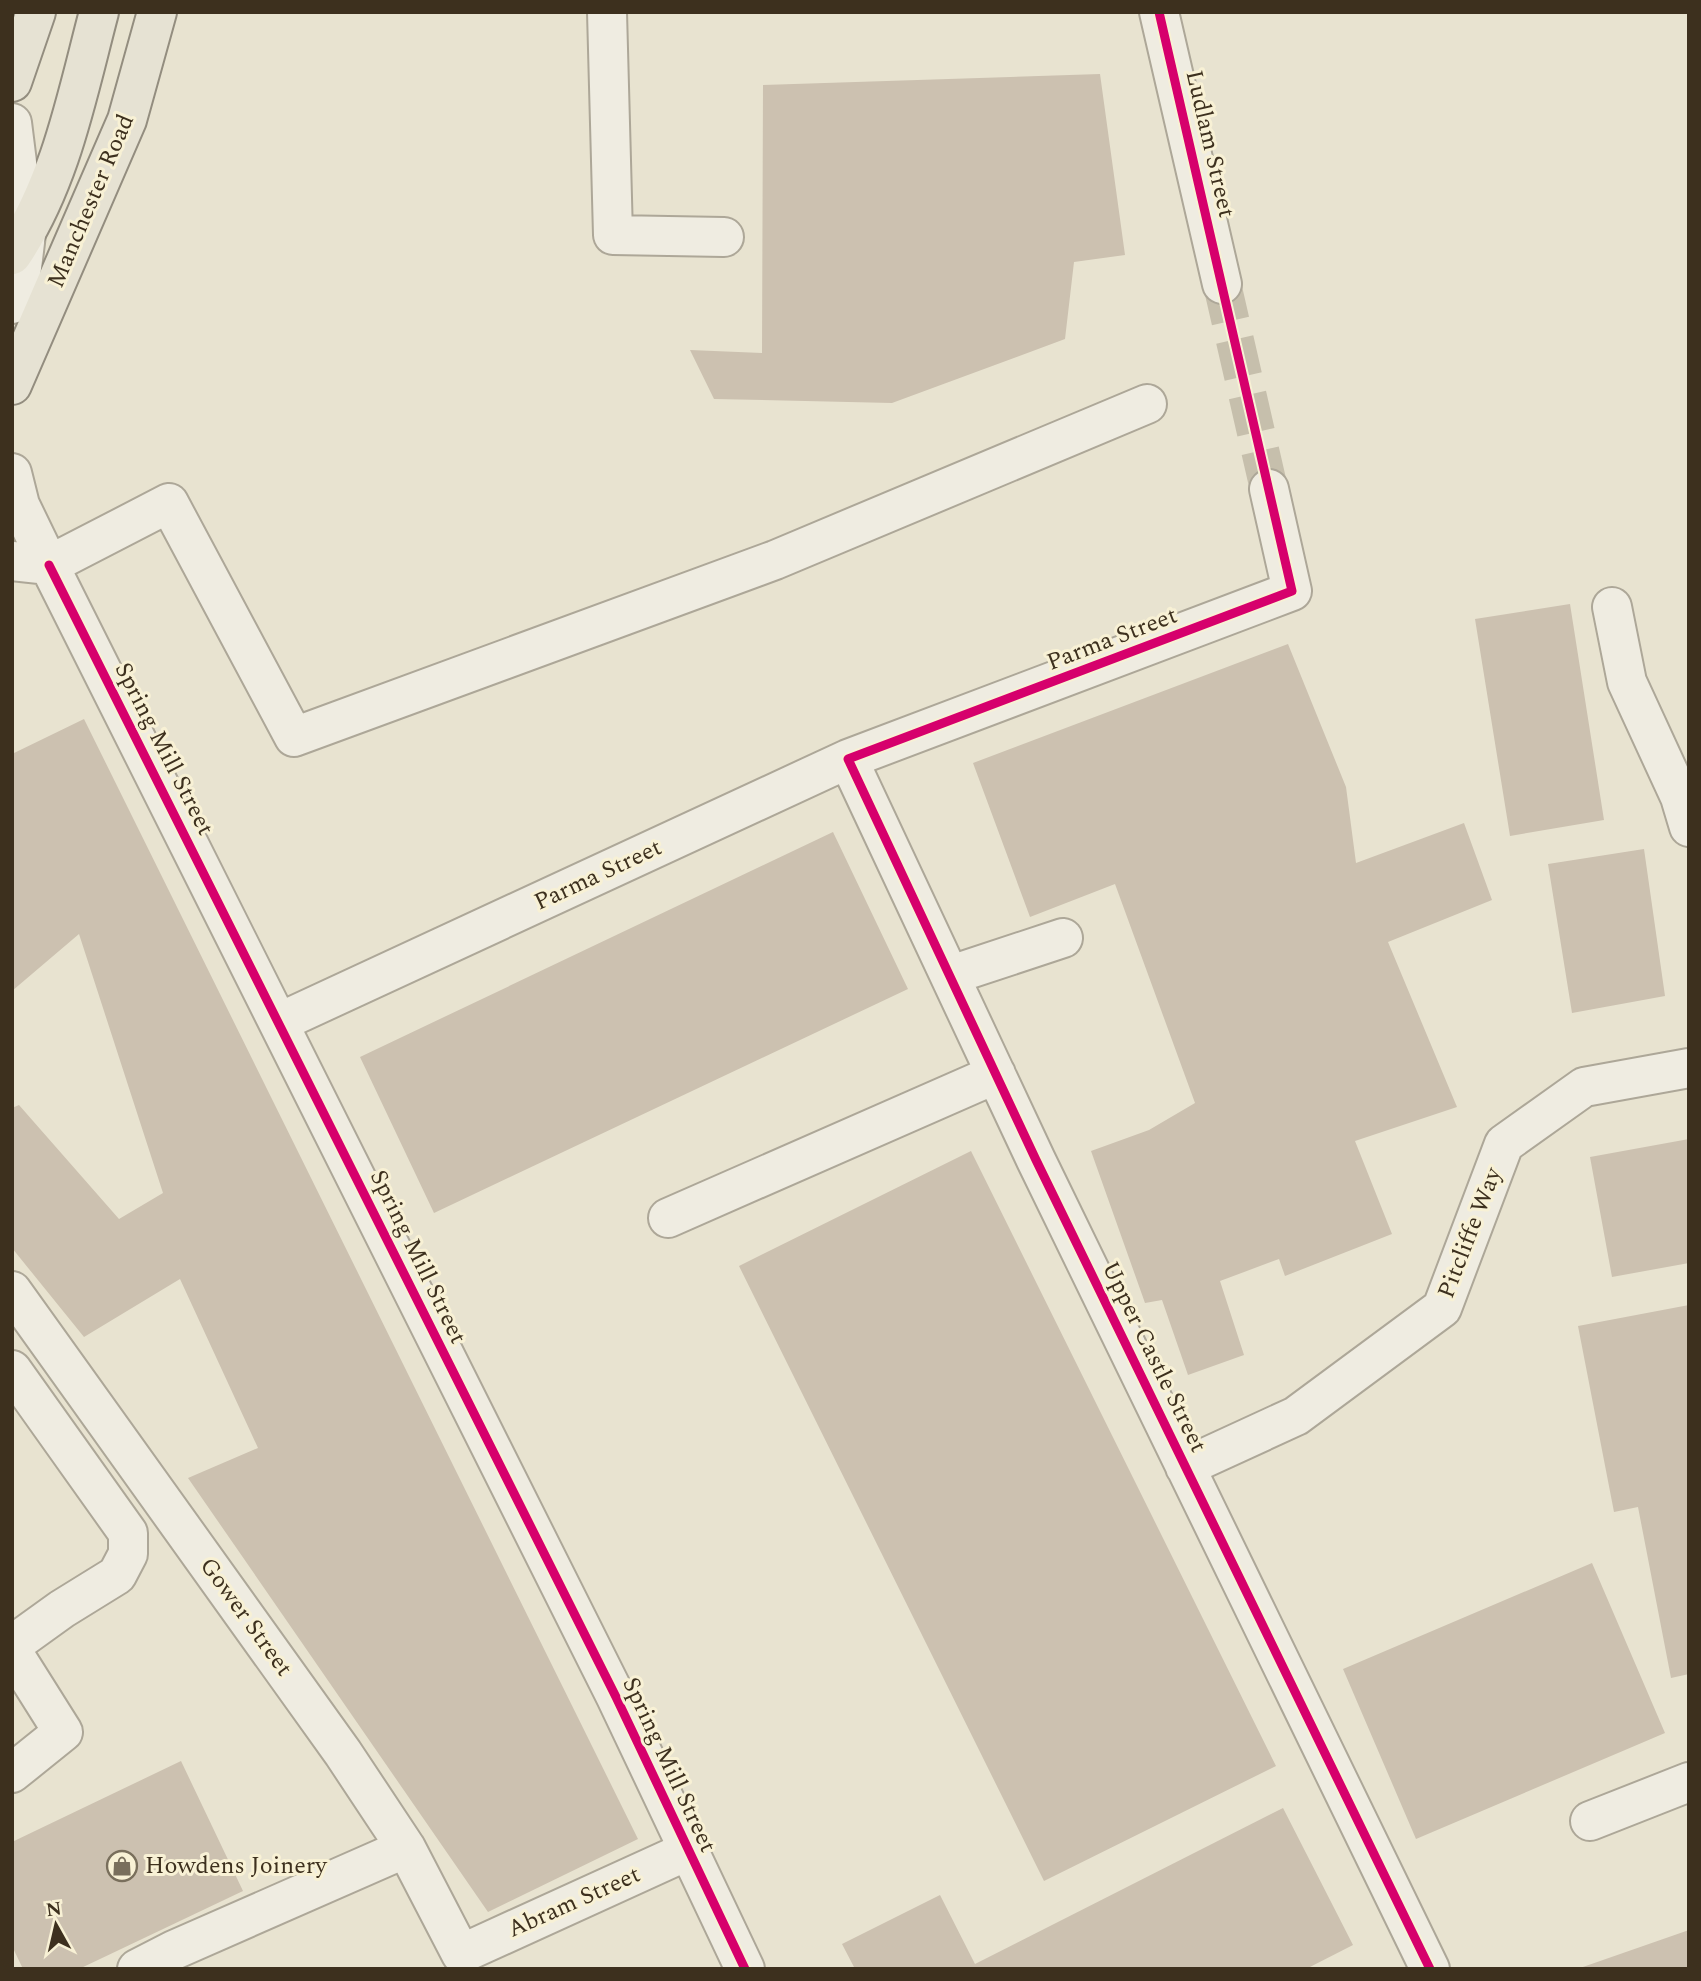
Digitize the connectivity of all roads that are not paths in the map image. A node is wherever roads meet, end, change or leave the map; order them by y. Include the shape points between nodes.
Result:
1 (36, 12) edge
2 (99, 12) edge
3 (156, 12) edge
4 (607, 12) edge
5 (1159, 12) edge
6 (12, 82) edge
7 (12, 123) edge
8 (724, 237) dead end
9 (19, 245) edge
10 (1222, 284) tunnel mouth
11 (12, 304) edge
12 (12, 385) edge
13 (1147, 404) dead end
14 (12, 473) edge
15 (1269, 489) tunnel mouth
16 (31, 563) edge
17 (1612, 607) dead end
18 (848, 759) junction
19 (1689, 827) edge
20 (1063, 938) dead end
21 (951, 975) junction
22 (280, 1022) junction
23 (1689, 1068) edge
24 (996, 1074) junction
25 (668, 1218) dead end
26 (12, 1291) edge
27 (12, 1370) edge
28 (1185, 1466) junction
29 (12, 1645) edge
30 (12, 1651) edge
31 (12, 1773) edge
32 (1689, 1782) edge
33 (1590, 1821) dead end
34 (406, 1848) junction
35 (687, 1851) junction
36 (461, 1954) joint
37 (137, 1969) edge
38 (745, 1969) edge
39 (1430, 1969) edge

1 - 6 main road
2 - 9 main road via 60,158 46,196
3 - 12 main road, Manchester Road via 127,120
4 - 8 street via 614,235
5 - 10 street, Ludlam Street
7 - 9 street
9 - 11 street via 21,276
13 - 16 street via 775,560 294,737 169,503
14 - 16 street, Spring Mill Street
15 - 18 street, Parma Street via 1292,591
16 - 22 street, Spring Mill Street
17 - 19 street via 1627,682 1680,797
18 - 21 street, Upper Castle Street
18 - 22 street, Parma Street
20 - 21 street
21 - 24 street, Upper Castle Street
22 - 35 street, Spring Mill Street via 609,1684
23 - 28 street, Pitcliffe Way via 1584,1087 1504,1144 1442,1308 1296,1416
24 - 25 street
24 - 28 street, Upper Castle Street
26 - 34 street, Gower Street via 344,1753
27 - 29 street via 128,1533 128,1554 117,1575
28 - 39 street, Upper Castle Street
30 - 31 street via 63,1732
32 - 33 street
34 - 36 street, Gower Street
34 - 37 street
35 - 36 street, Abram Street
35 - 38 street, Spring Mill Street

